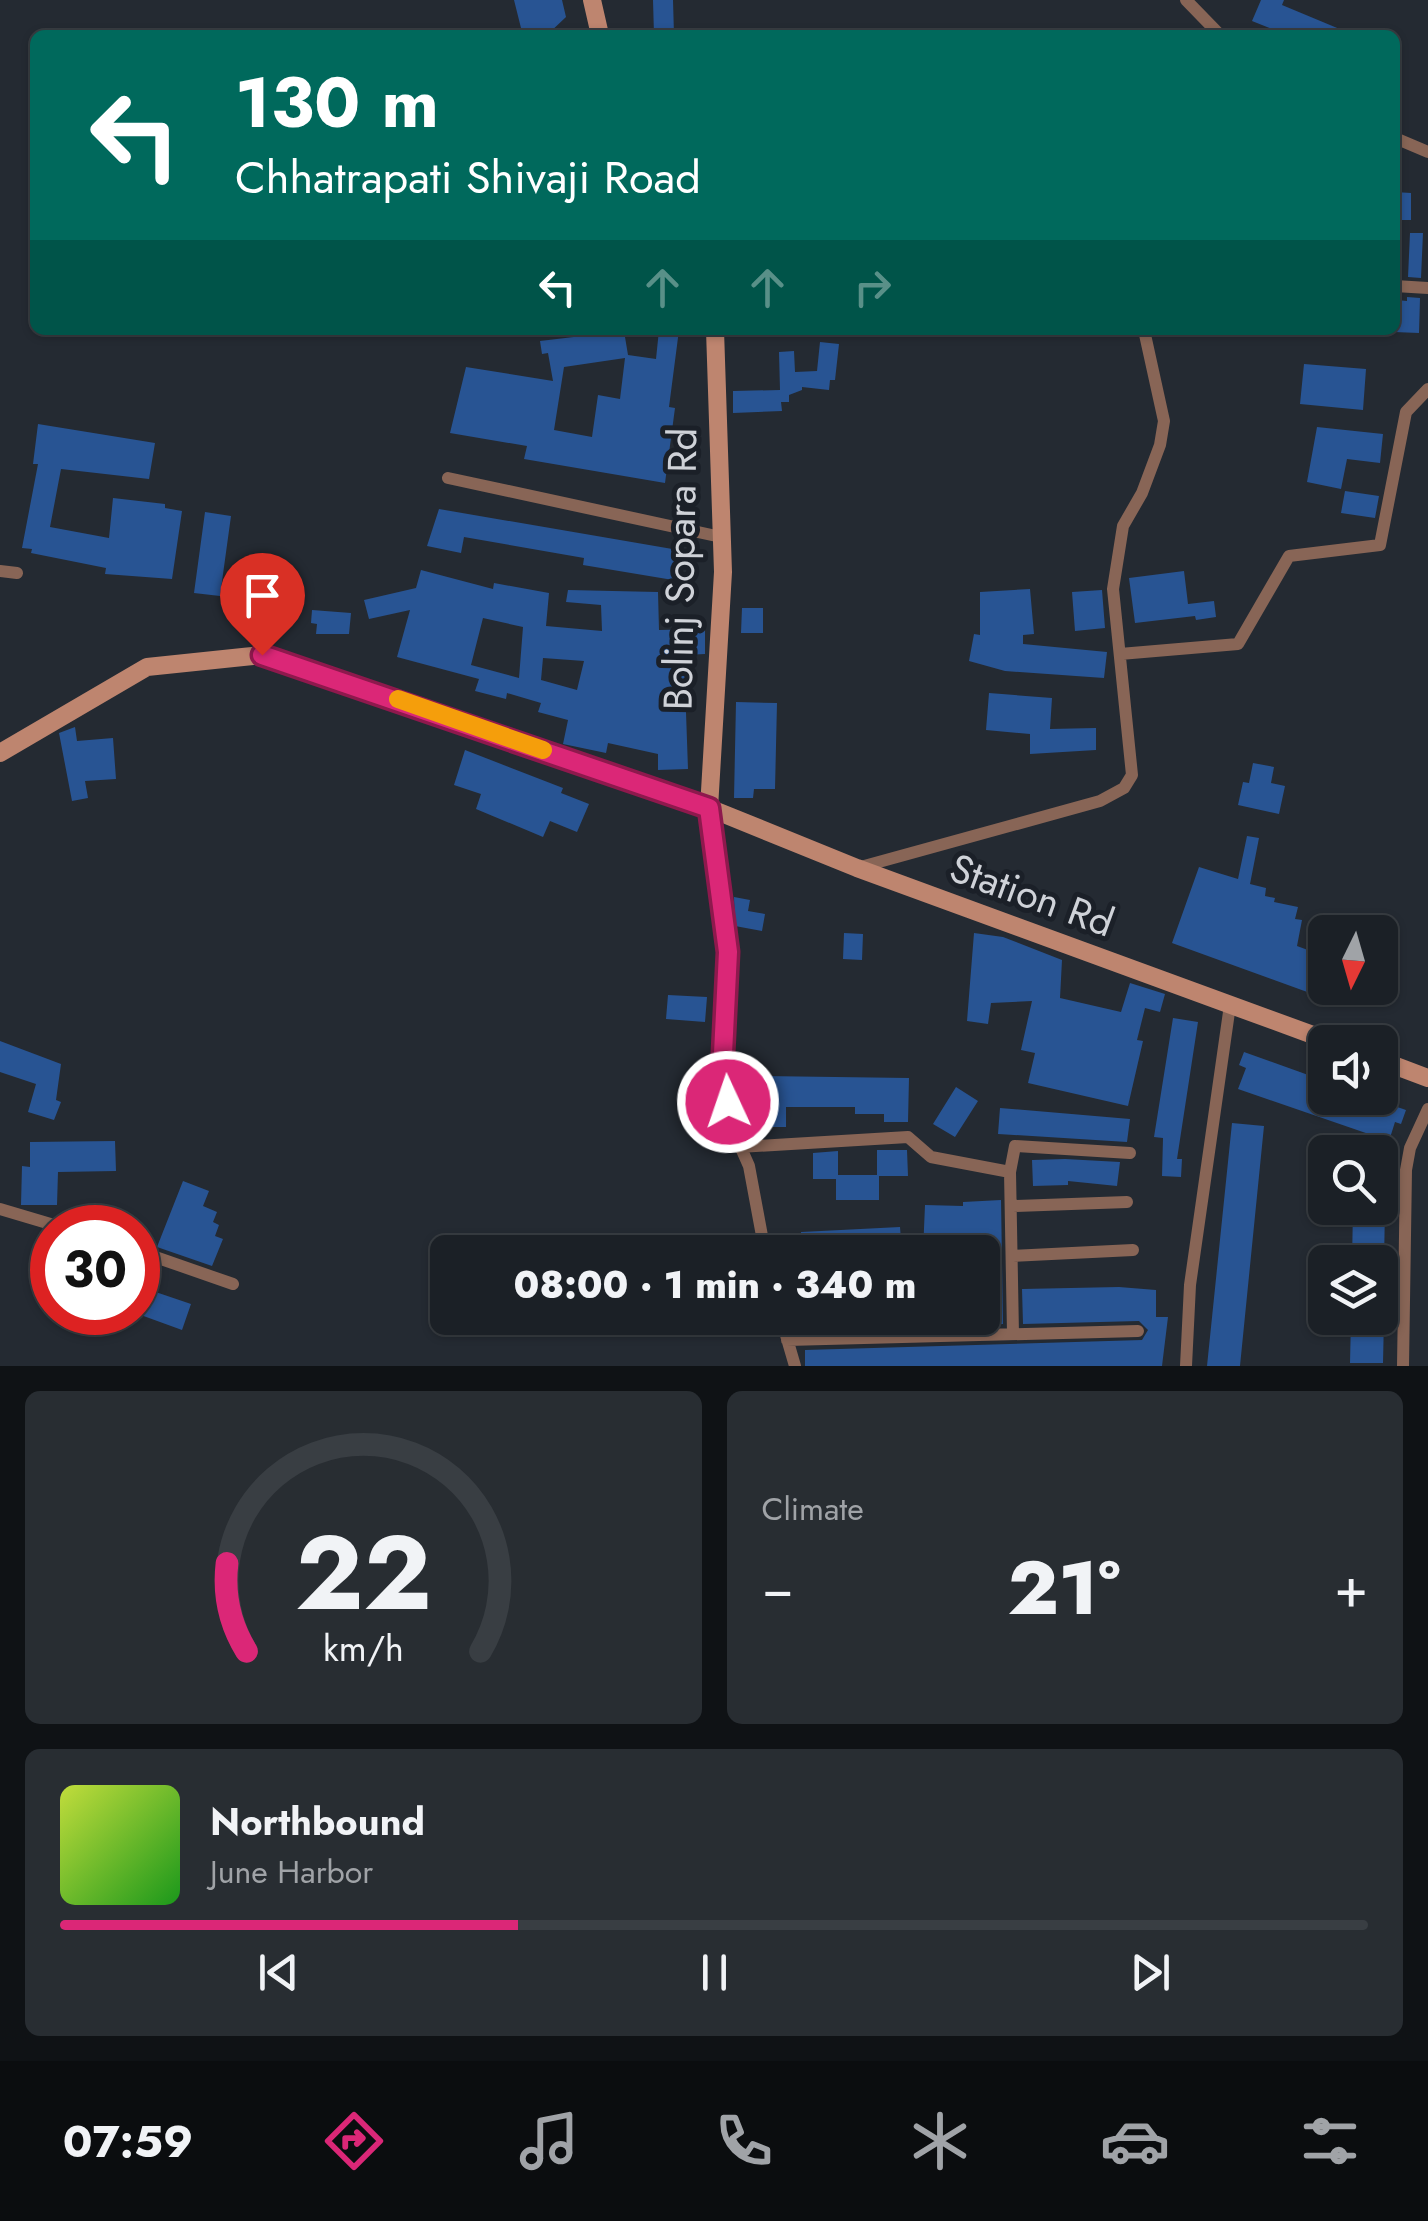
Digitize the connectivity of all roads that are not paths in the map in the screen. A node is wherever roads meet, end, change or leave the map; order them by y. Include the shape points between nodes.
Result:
1 (592, 0) edge
2 (1186, 0) edge
3 (599, 30) edge
4 (1215, 30) edge
5 (1400, 140) edge
6 (1428, 152) edge
7 (1400, 286) edge
8 (1428, 288) edge
9 (715, 335) edge
10 (1145, 335) edge
11 (1428, 390) edge
12 (448, 478) dead end
13 (721, 537) junction
14 (0, 570) edge
15 (17, 574) dead end
16 (1120, 654) junction
17 (0, 753) edge
18 (709, 808) junction
19 (857, 868) junction
20 (1230, 1005) junction
21 (1308, 1033) edge
22 (1398, 1067) edge
23 (1428, 1078) edge
24 (1428, 1109) edge
25 (739, 1147) junction
26 (1130, 1153) dead end
27 (1010, 1172) junction
28 (1126, 1202) dead end
29 (1013, 1206) junction
30 (0, 1210) edge
31 (30, 1218) edge
32 (762, 1235) edge
33 (1133, 1250) dead end
34 (1013, 1256) junction
35 (160, 1259) edge
36 (233, 1284) dead end
37 (1138, 1332) dead end
38 (1014, 1334) junction
39 (785, 1335) edge
40 (961, 1336) joint
41 (787, 1340) junction
42 (795, 1366) edge
43 (1186, 1366) edge
44 (1403, 1366) edge

1 - 3 main road
2 - 4 street
5 - 6 street
7 - 8 street
9 - 13 main road, Bolinj Sopara Rd
10 - 16 street via 1164,421 1116,556
11 - 16 street via 1406,412 1380,545 1289,556 1238,644
12 - 13 street
13 - 18 main road, Bolinj Sopara Rd
14 - 15 street
16 - 19 street via 1132,774 1124,788
17 - 18 main road, Station Rd via 147,667 262,655
18 - 19 main road, Station Rd
18 - 25 street via 728,952 722,1074
19 - 20 main road, Station Rd
20 - 21 main road, Station Rd
20 - 43 street via 1190,1286
22 - 23 main road
24 - 44 street via 1406,1170
25 - 27 street via 908,1137 930,1157
25 - 32 street
26 - 27 street via 1015,1146
27 - 29 street
28 - 29 street
29 - 34 street
30 - 31 street
33 - 34 street
34 - 38 street
35 - 36 street
37 - 38 street
38 - 40 street
39 - 41 street
40 - 41 street
41 - 42 street

